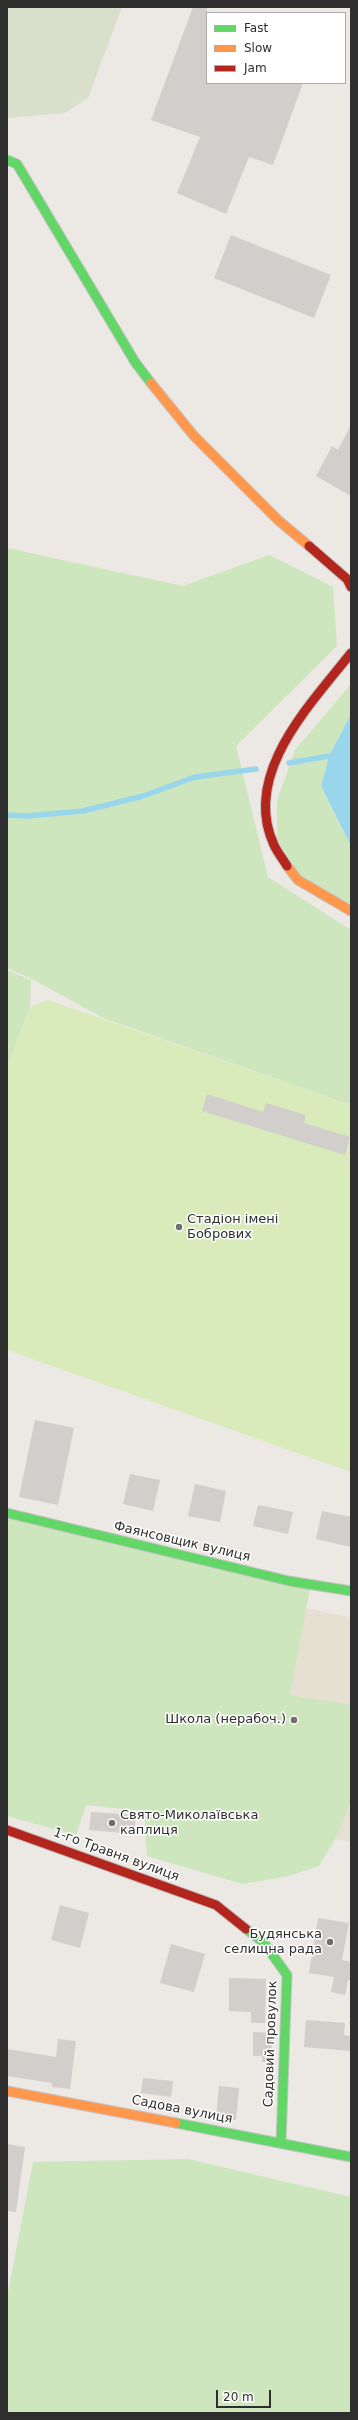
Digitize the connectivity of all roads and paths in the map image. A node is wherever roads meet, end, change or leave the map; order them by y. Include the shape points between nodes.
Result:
1 (7, 160) edge
2 (351, 587) edge
3 (351, 653) edge
4 (351, 911) edge
5 (7, 1513) edge
6 (351, 1591) edge
7 (7, 1830) edge
8 (216, 1905) joint
9 (7, 2091) edge
10 (281, 2142) junction
11 (351, 2157) edge

1 - 2 street via 17,164 127,351 191,431 278,520 347,579
3 - 4 street via 283,744 269,776 265,796 270,838 294,877
5 - 6 street, Фаянсовщик вулиця via 289,1581
7 - 8 street, 1-го Травня вулиця
8 - 10 street, Садовий провулок via 264,1943 287,1975
9 - 10 street, Садова вулиця
10 - 11 street, Садова вулиця

